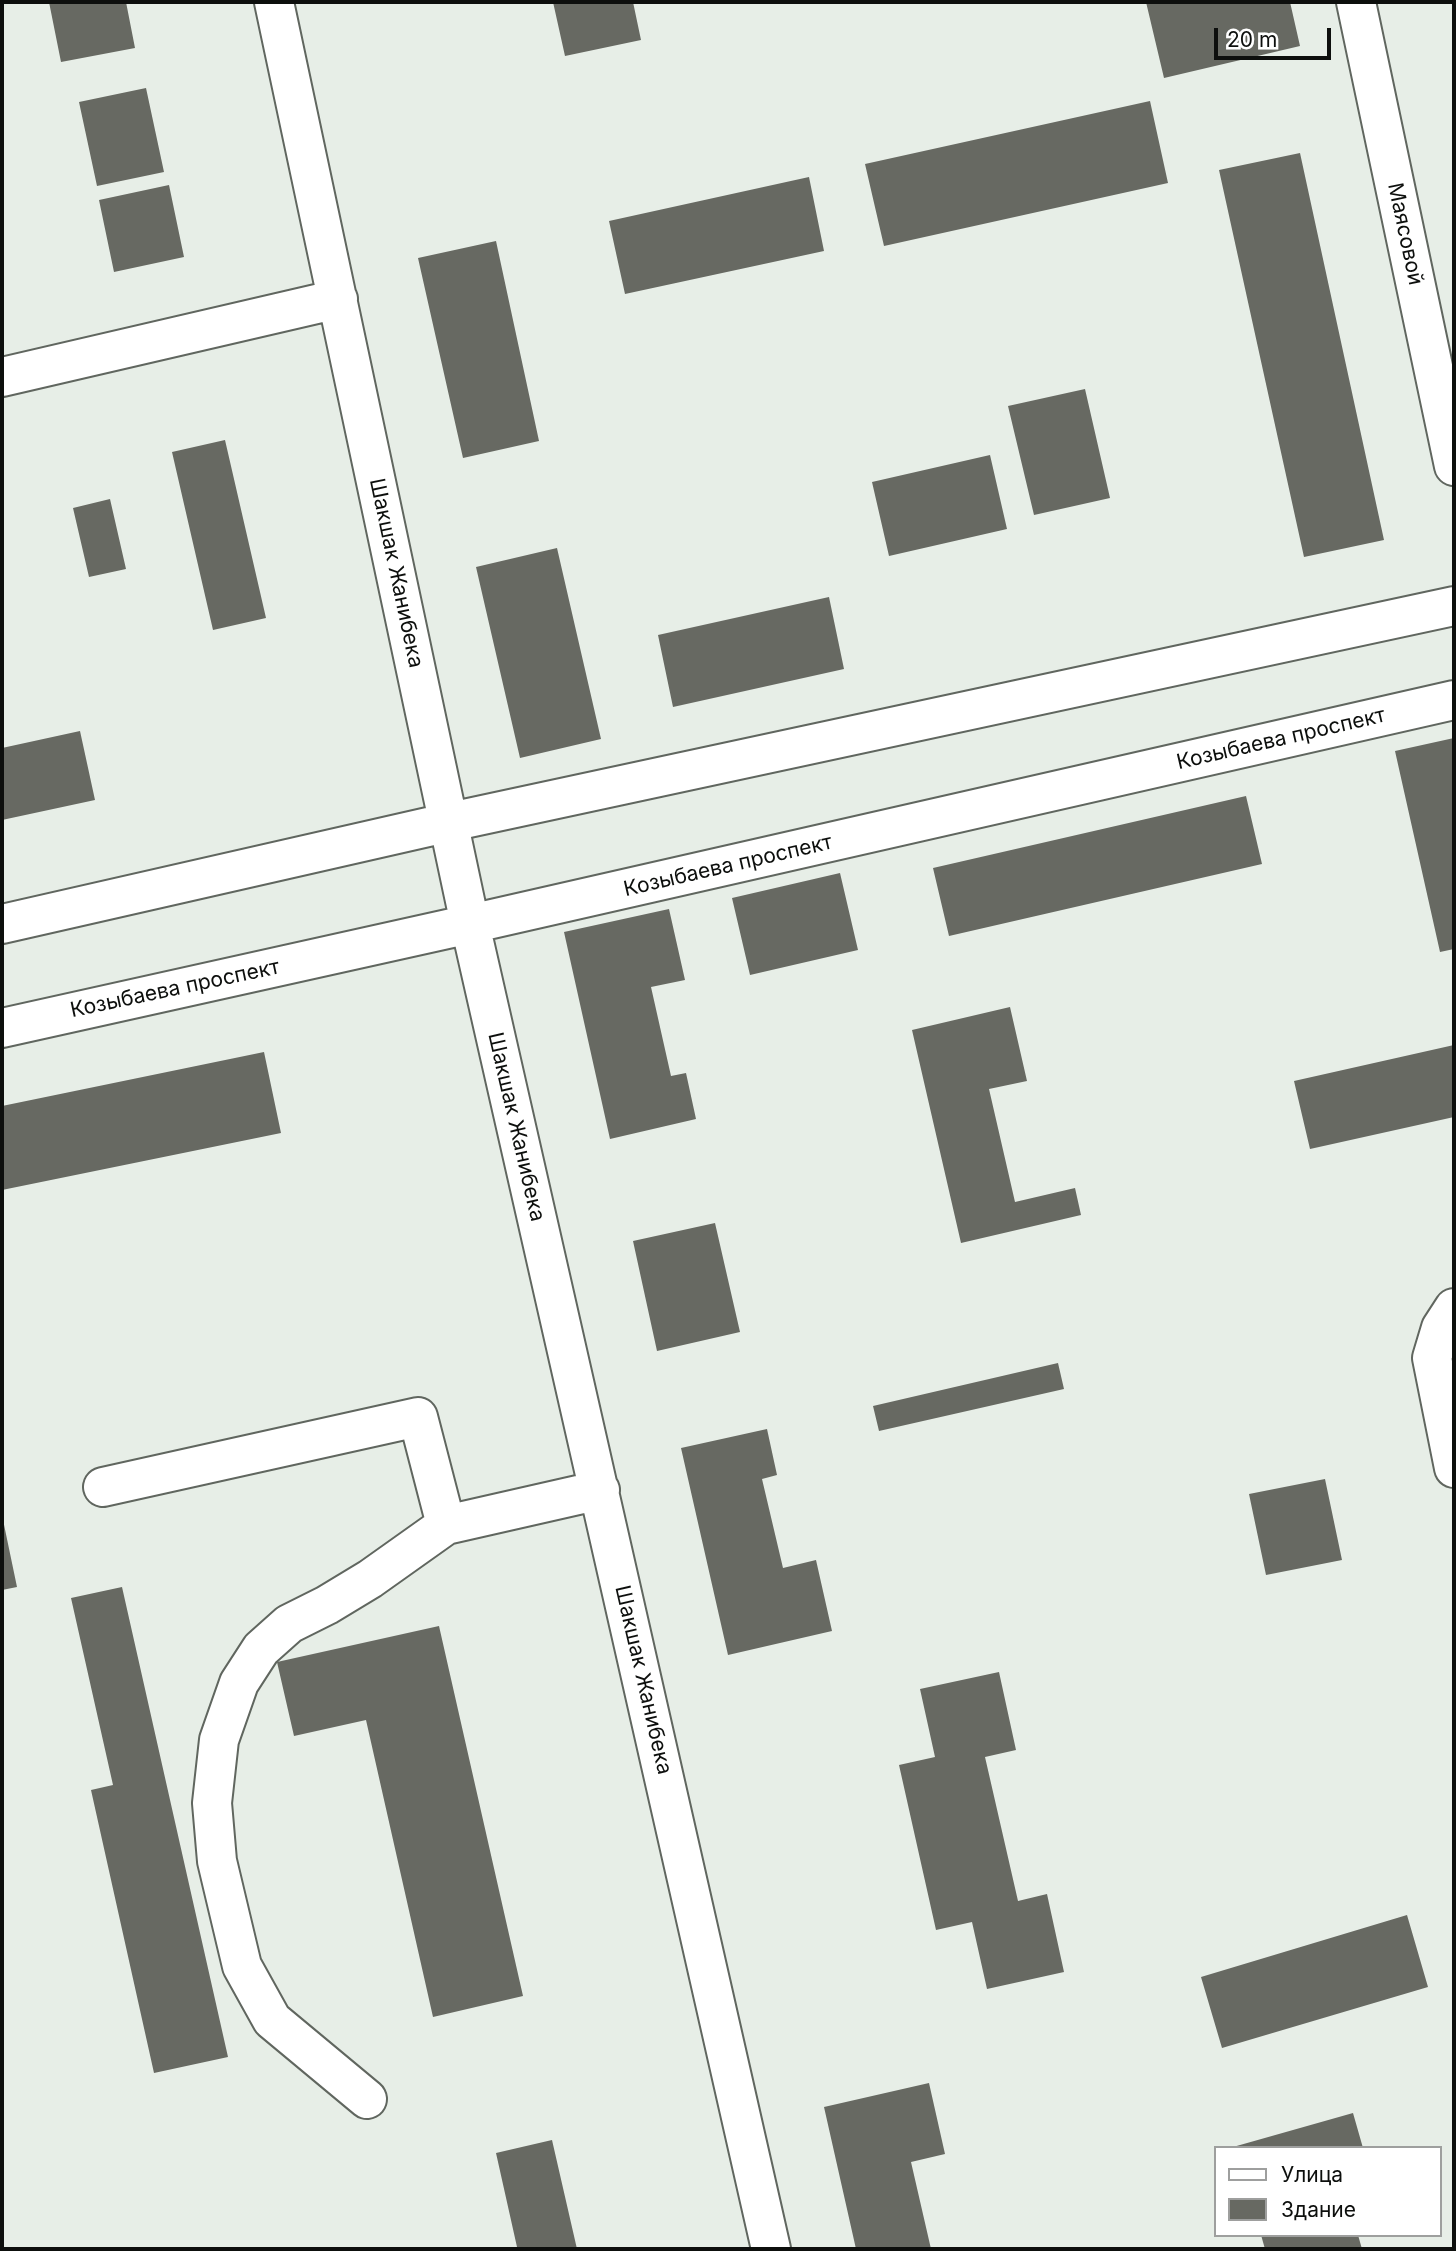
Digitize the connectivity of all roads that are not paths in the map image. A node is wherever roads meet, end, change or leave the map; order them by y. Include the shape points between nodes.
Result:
1 (274, 2) edge
2 (1356, 2) edge
3 (338, 299) junction
4 (2, 377) edge
5 (1454, 467) edge
6 (1454, 606) edge
7 (1454, 700) edge
8 (450, 822) junction
9 (2, 923) edge
10 (470, 925) junction
11 (2, 1028) edge
12 (1454, 1308) edge
13 (1454, 1468) edge
14 (103, 1487) dead end
15 (600, 1490) junction
16 (446, 1525) junction
17 (367, 2099) dead end
18 (771, 2249) edge

1 - 3 street, Шакшак Жанибека
2 - 5 street, Маясовой
3 - 4 street
3 - 8 street, Шакшак Жанибека
6 - 8 street
7 - 10 street, Козыбаева проспект
8 - 9 street
8 - 10 street, Шакшак Жанибека
10 - 11 street, Козыбаева проспект
10 - 15 street, Шакшак Жанибека
12 - 13 street via 1441,1328 1432,1358
14 - 16 street via 418,1418
15 - 16 street
15 - 18 street, Шакшак Жанибека
16 - 17 street via 370,1579 289,1624 261,1649 239,1683 219,1740 212,1803 217,1860 242,1966 272,2021

